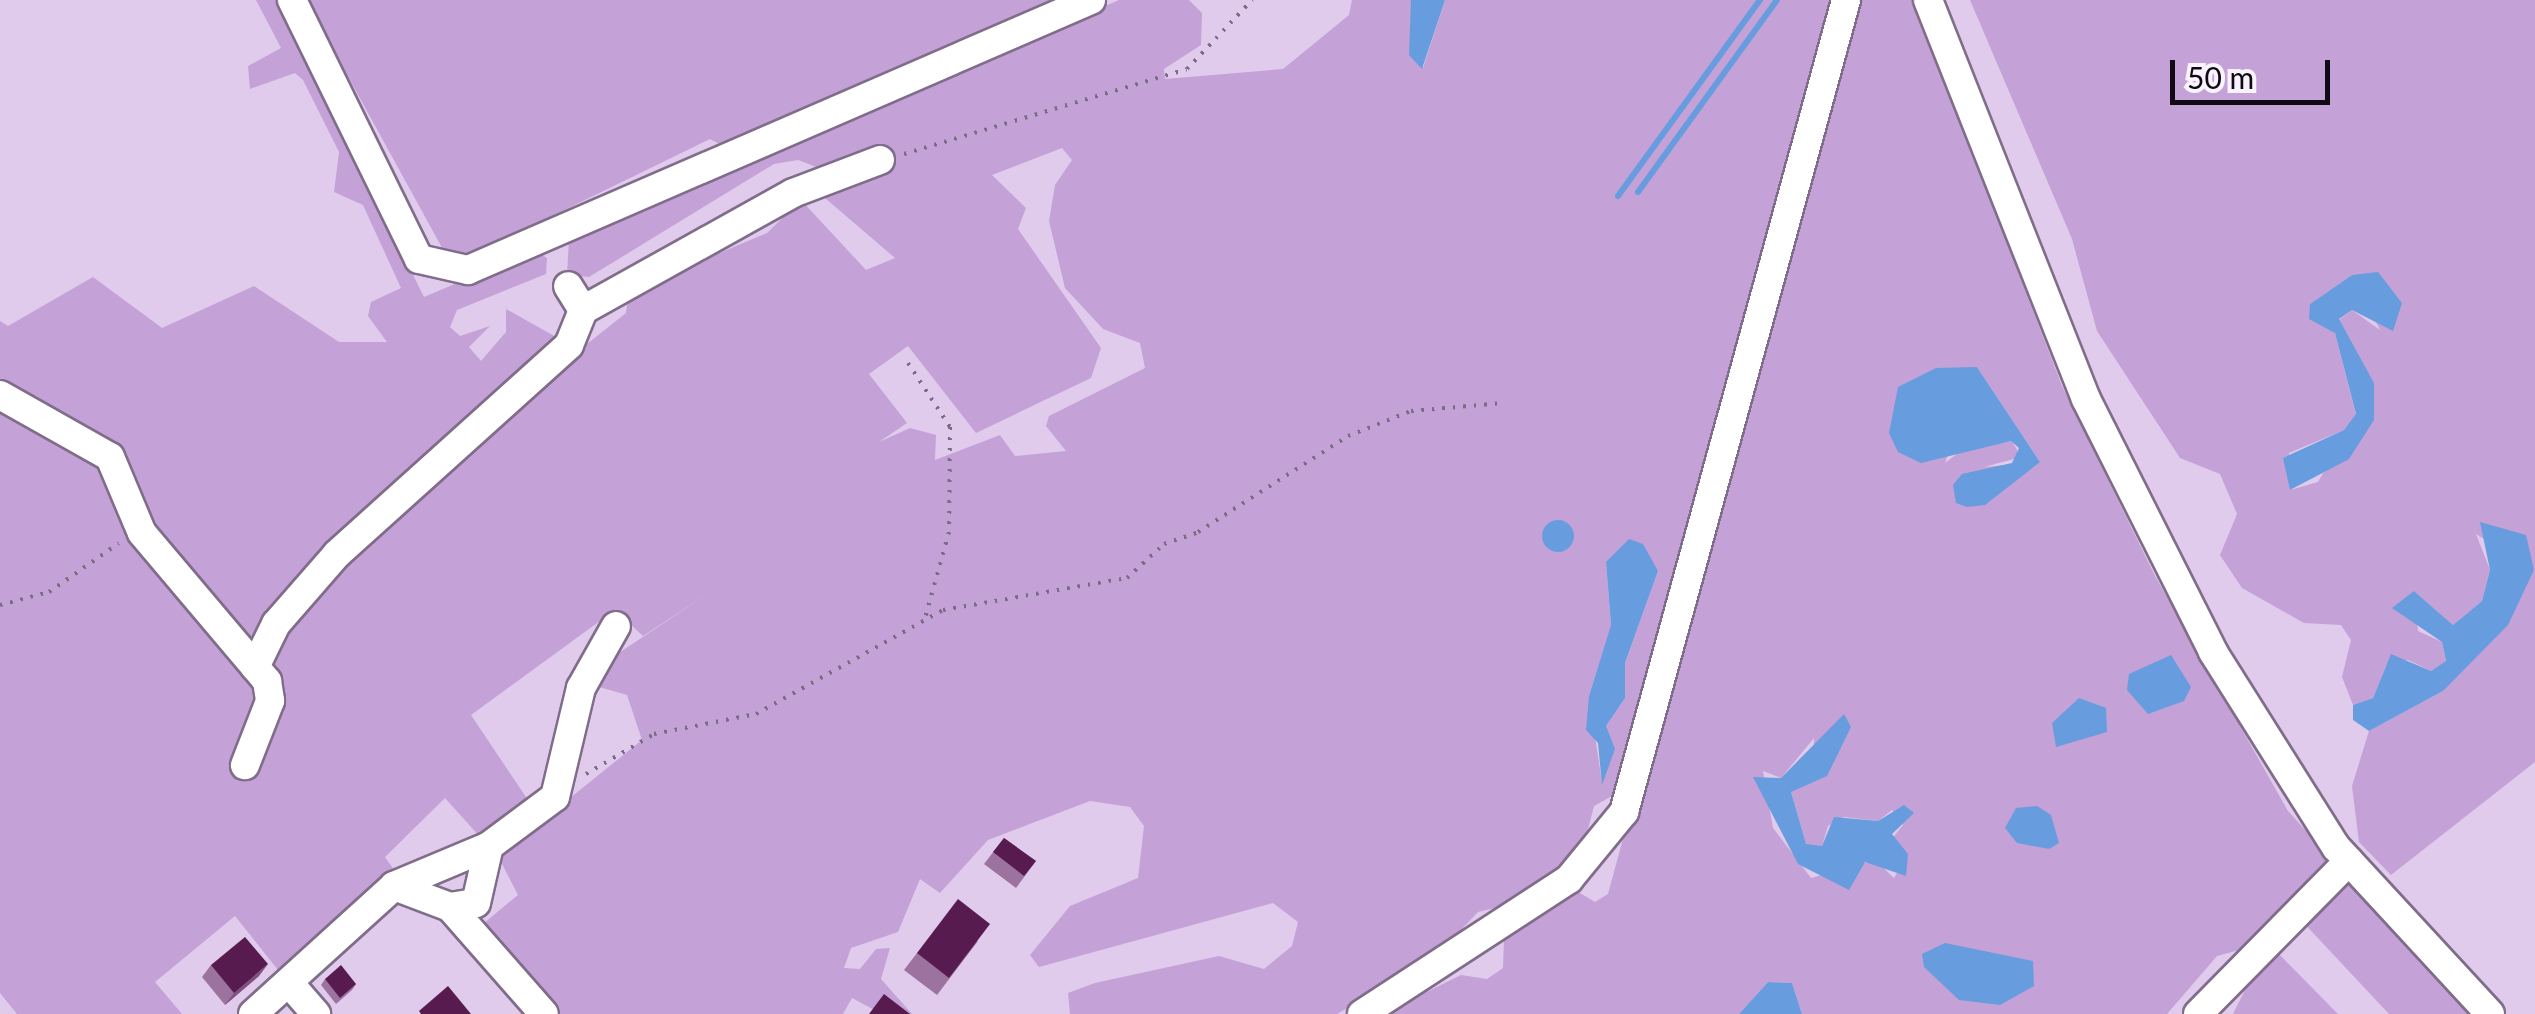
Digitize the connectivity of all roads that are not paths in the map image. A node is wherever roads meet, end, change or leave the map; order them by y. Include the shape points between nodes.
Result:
1 (292, 0) edge
2 (1092, 0) edge
3 (1846, 0) edge
4 (1928, 0) edge
5 (880, 160) road end
6 (0, 395) edge
7 (616, 626) dead end
8 (255, 667) junction
9 (245, 765) dead end
10 (489, 846) junction
11 (2349, 861) junction
12 (394, 886) junction
13 (450, 908) junction
14 (290, 984) junction
15 (253, 1014) edge
16 (316, 1014) edge
17 (544, 1014) edge
18 (1362, 1014) edge
19 (2198, 1014) edge
20 (2490, 1014) edge

1 - 2 lane via 419,259 468,270
3 - 18 lane via 1624,812 1569,879
4 - 11 lane via 2086,399 2212,652
5 - 8 lane via 792,193 576,298 570,345 337,554 276,624
6 - 8 lane via 110,457 142,533
7 - 10 lane via 581,688 555,797
8 - 9 lane via 270,700
10 - 12 lane
10 - 13 lane via 481,897
11 - 19 lane
11 - 20 lane
12 - 13 lane
12 - 14 lane
13 - 17 lane
14 - 15 lane
14 - 16 lane

